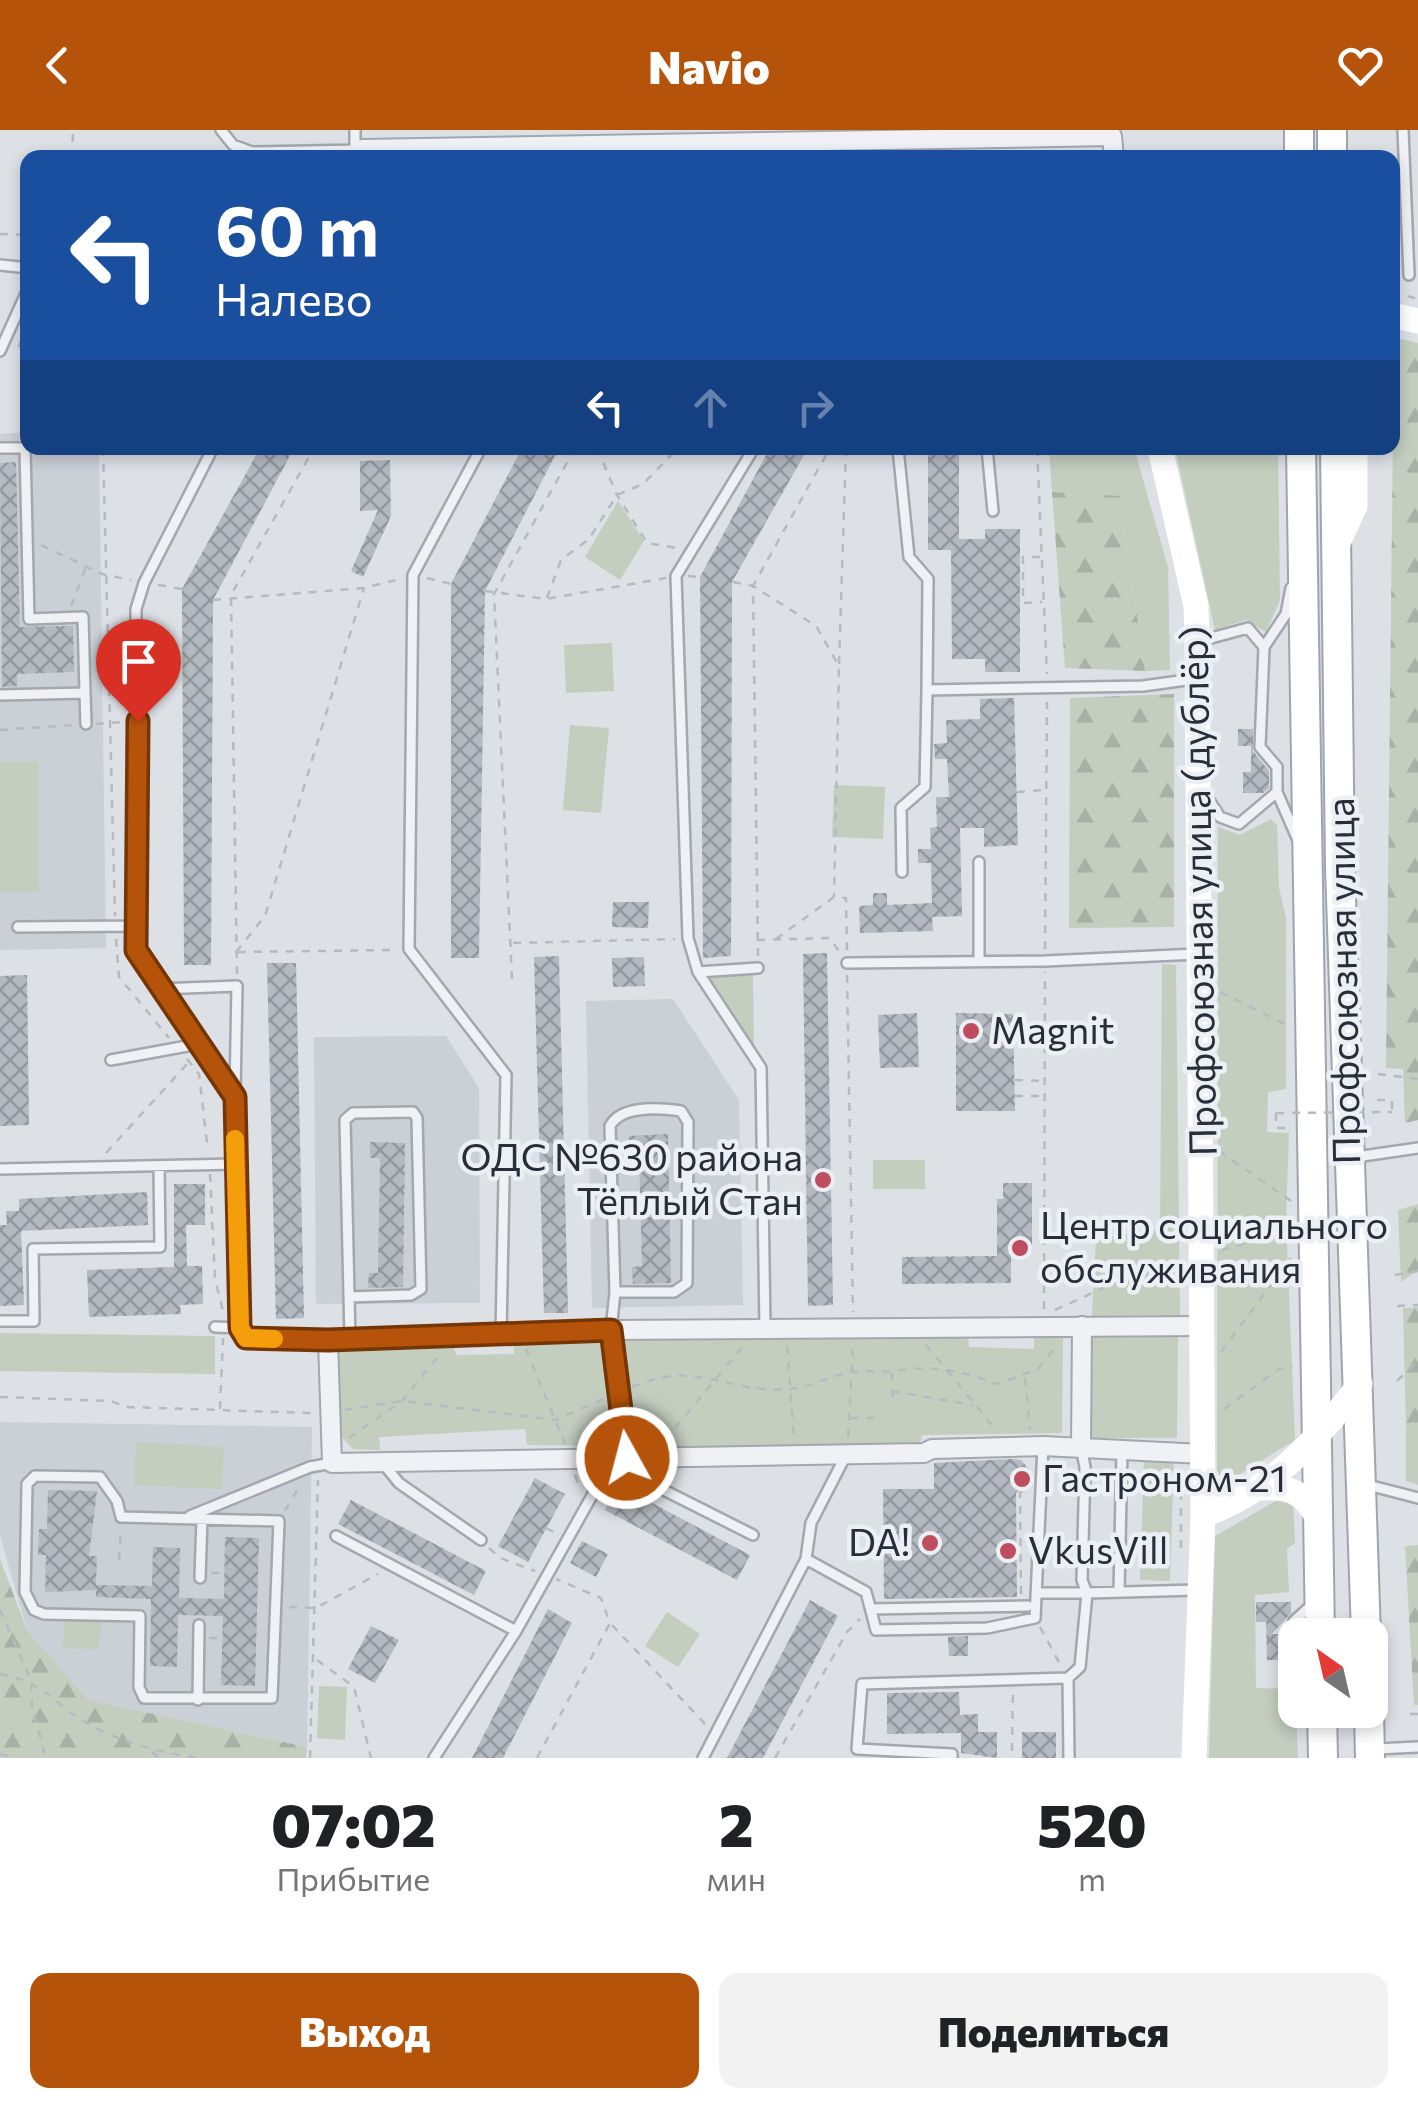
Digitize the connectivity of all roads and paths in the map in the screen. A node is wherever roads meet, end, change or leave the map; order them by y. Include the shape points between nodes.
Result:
1 (221, 130) edge
2 (1403, 130) edge
3 (1112, 133) edge
4 (752, 136) edge
5 (881, 136) edge
6 (612, 139) edge
7 (247, 150) edge
8 (390, 150) edge
9 (1410, 275) dead end
10 (20, 307) edge
11 (0, 352) edge
12 (28, 455) edge
13 (209, 455) edge
14 (310, 455) edge
15 (478, 455) edge
16 (570, 455) edge
17 (600, 455) edge
18 (671, 455) edge
19 (749, 455) edge
20 (826, 455) edge
21 (846, 455) edge
22 (899, 455) edge
23 (988, 455) edge
24 (1037, 455) edge
25 (1162, 455) edge
26 (1301, 455) edge
27 (1335, 455) edge
28 (1355, 455) edge
29 (617, 495) junction
30 (992, 511) dead end
31 (1303, 531) junction
32 (27, 538) junction
33 (1336, 548) junction
34 (688, 550) junction
35 (1042, 556) junction
36 (86, 566) junction
37 (676, 576) junction
38 (700, 577) dead end
39 (732, 582) dead end
40 (144, 583) junction
41 (753, 586) junction
42 (182, 589) dead end
43 (484, 591) dead end
44 (494, 594) junction
45 (231, 595) junction
46 (546, 599) junction
47 (213, 600) dead end
48 (1044, 602) junction
49 (66, 618) junction
50 (1197, 641) junction
51 (1264, 647) junction
52 (840, 666) junction
53 (1197, 678) junction
54 (1047, 688) junction
55 (926, 690) junction
56 (85, 693) junction
57 (0, 695) edge
58 (138, 721) junction
59 (86, 724) junction
60 (0, 730) edge
61 (1200, 784) junction
62 (1046, 790) junction
63 (1017, 792) dead end
64 (1276, 792) junction
65 (979, 862) dead end
66 (1308, 869) junction
67 (902, 872) dead end
68 (834, 897) junction
69 (136, 926) junction
70 (18, 928) dead end
71 (688, 938) junction
72 (776, 939) junction
73 (757, 940) junction
74 (511, 943) junction
75 (409, 949) junction
76 (236, 952) junction
77 (1200, 954) junction
78 (1045, 961) junction
79 (979, 962) junction
80 (847, 963) junction
81 (758, 968) joint
82 (698, 972) junction
83 (512, 979) dead end
84 (237, 986) junction
85 (159, 989) junction
86 (1223, 994) dead end
87 (1295, 1029) dead end
88 (198, 1044) junction
89 (111, 1060) dead end
90 (189, 1062) dead end
91 (1378, 1074) dead end
92 (1418, 1079) edge
93 (1014, 1080) dead end
94 (1044, 1081) junction
95 (1015, 1096) dead end
96 (1044, 1096) junction
97 (235, 1097) junction
98 (1376, 1100) dead end
99 (1286, 1128) dead end
100 (1202, 1138) junction
101 (1418, 1148) edge
102 (1348, 1158) junction
103 (210, 1164) junction
104 (236, 1164) junction
105 (1, 1166) edge
106 (94, 1166) junction
107 (159, 1166) junction
108 (1291, 1201) dead end
109 (1292, 1230) dead end
110 (1292, 1257) dead end
111 (1209, 1258) junction
112 (1418, 1271) edge
113 (1395, 1275) dead end
114 (616, 1292) junction
115 (349, 1297) junction
116 (1418, 1305) edge
117 (1397, 1306) dead end
118 (0, 1321) edge
119 (1075, 1326) junction
120 (1203, 1326) junction
121 (219, 1327) junction
122 (240, 1328) junction
123 (760, 1328) junction
124 (912, 1328) junction
125 (785, 1329) junction
126 (854, 1329) junction
127 (611, 1330) junction
128 (511, 1335) junction
129 (350, 1339) junction
130 (328, 1340) junction
131 (1214, 1362) dead end
132 (1418, 1362) edge
133 (1298, 1364) dead end
134 (942, 1367) junction
135 (892, 1371) junction
136 (851, 1372) junction
137 (1026, 1376) junction
138 (719, 1377) junction
139 (1397, 1381) dead end
140 (1360, 1384) junction
141 (791, 1390) junction
142 (619, 1392) junction
143 (892, 1392) junction
144 (0, 1397) edge
145 (893, 1403) dead end
146 (974, 1405) junction
147 (220, 1409) junction
148 (330, 1412) junction
149 (850, 1418) junction
150 (879, 1418) dead end
151 (555, 1420) junction
152 (1203, 1424) junction
153 (1316, 1437) junction
154 (1038, 1446) junction
155 (1012, 1447) junction
156 (1082, 1447) junction
157 (1122, 1449) junction
158 (794, 1454) junction
159 (847, 1454) junction
160 (1203, 1454) junction
161 (650, 1457) junction
162 (620, 1458) junction
163 (570, 1459) junction
164 (380, 1460) junction
165 (332, 1463) junction
166 (310, 1466) junction
167 (1362, 1473) junction
168 (1254, 1489) junction
169 (1418, 1498) edge
170 (1203, 1514) junction
171 (122, 1517) junction
172 (184, 1519) junction
173 (202, 1519) junction
174 (1318, 1519) junction
175 (279, 1520) junction
176 (546, 1528) dead end
177 (554, 1532) dead end
178 (753, 1534) dead end
179 (336, 1536) dead end
180 (480, 1540) joint
181 (806, 1559) junction
182 (119, 1560) dead end
183 (392, 1566) junction
184 (532, 1570) dead end
185 (547, 1576) junction
186 (200, 1578) dead end
187 (1199, 1590) junction
188 (1119, 1592) junction
189 (1037, 1593) junction
190 (1088, 1593) junction
191 (1022, 1596) dead end
192 (1028, 1606) dead end
193 (277, 1607) junction
194 (871, 1609) junction
195 (0, 1610) edge
196 (1034, 1618) junction
197 (1312, 1618) edge
198 (1366, 1618) edge
199 (610, 1622) junction
200 (199, 1625) dead end
201 (516, 1631) junction
202 (316, 1659) dead end
203 (0, 1674) edge
204 (1068, 1678) junction
205 (1013, 1679) junction
206 (31, 1680) junction
207 (198, 1700) junction
208 (1410, 1714) dead end
209 (1418, 1714) edge
210 (1322, 1728) edge
211 (1369, 1728) edge
212 (714, 1733) junction
213 (1418, 1748) edge
214 (150, 1751) junction
215 (1012, 1751) dead end
216 (0, 1754) edge
217 (856, 1754) edge
218 (1370, 1754) edge
219 (17, 1758) edge
220 (46, 1758) edge
221 (159, 1758) edge
222 (199, 1758) edge
223 (371, 1758) edge
224 (434, 1758) edge
225 (537, 1758) edge
226 (703, 1758) edge
227 (775, 1758) edge
228 (952, 1758) edge
229 (1069, 1758) edge
230 (1194, 1758) edge
231 (1322, 1758) edge

1 - 7 lane
2 - 9 lane
3 - 5 street
4 - 5 street
4 - 6 street
6 - 8 street
10 - 11 lane
12 - 32 lane
13 - 40 lane
14 - 45 path
15 - 75 lane via 413,575
16 - 44 path
17 - 29 path
18 - 29 path via 643,484
19 - 34 lane
20 - 41 path
21 - 52 path
22 - 55 lane via 909,557 928,579
23 - 30 lane
24 - 35 path
25 - 50 street, Профсоюзная улица (дублёр) via 1196,606
26 - 31 main road, Профсоюзная улица
27 - 33 main road, Профсоюзная улица
28 - 33 street via 1355,506
29 - 34 path via 647,543
29 - 46 path via 589,539 562,560
31 - 51 lane via 1286,614
31 - 66 main road, Профсоюзная улица
32 - 36 path
32 - 49 lane via 29,619
33 - 102 main road, Профсоюзная улица
34 - 37 lane
35 - 48 path
35 - 48 path via 1022,557 1022,574 1024,603
36 - 40 path
36 - 49 path
37 - 38 path
37 - 46 path
37 - 71 lane
39 - 41 path
40 - 42 path
40 - 58 lane via 136,610
41 - 52 path via 816,626
41 - 73 path
43 - 44 path
44 - 46 path
44 - 74 path
45 - 47 path
45 - 76 path
45 - 76 path via 364,588 266,916
48 - 54 path
49 - 56 lane via 83,617
50 - 51 lane via 1248,628
50 - 53 street, Профсоюзная улица (дублёр)
51 - 64 lane via 1260,747 1277,767
52 - 68 path
53 - 54 lane
53 - 61 street, Профсоюзная улица (дублёр)
54 - 55 lane
54 - 62 path
55 - 67 lane via 925,787 901,808
56 - 57 lane
56 - 59 lane
58 - 59 path
58 - 69 lane
59 - 60 path
61 - 64 lane via 1220,816 1239,824
61 - 77 street, Профсоюзная улица (дублёр)
62 - 63 path
62 - 78 path
64 - 66 lane
65 - 79 lane
66 - 153 main road, Профсоюзная улица
68 - 72 path
68 - 80 path via 846,898
69 - 70 lane
69 - 85 lane via 136,950
71 - 74 path
71 - 82 lane
72 - 73 path
72 - 80 path via 830,938
73 - 81 path
74 - 83 path
75 - 76 path
75 - 128 lane via 506,1075
76 - 84 path
77 - 78 lane
77 - 100 street, Профсоюзная улица (дублёр)
78 - 79 lane
78 - 94 path
79 - 80 lane
80 - 126 path
81 - 82 lane
82 - 123 lane via 760,1068
84 - 85 lane
84 - 97 lane
85 - 88 lane
86 - 87 path
88 - 89 lane
88 - 97 lane
90 - 106 path
91 - 92 path
93 - 94 path
94 - 96 path
95 - 96 path
96 - 111 path via 1044,1315 1110,1285
97 - 104 lane
98 - 99 path, bridge via 1392,1100 1392,1112 1276,1113 1276,1128
100 - 108 path
100 - 111 street, Профсоюзная улица (дублёр)
101 - 102 lane
102 - 140 main road, Профсоюзная улица
103 - 104 lane
103 - 107 lane
103 - 121 path
104 - 122 lane
105 - 106 lane
106 - 107 lane
107 - 118 lane via 160,1247 33,1249 34,1321
109 - 111 path
110 - 131 path
111 - 120 street, Профсоюзная улица (дублёр)
112 - 113 path
114 - 114 lane via 610,1126 628,1111 681,1111 688,1122 686,1283 674,1292
114 - 127 lane
115 - 115 lane via 346,1120 354,1113 413,1112 421,1288 411,1295
115 - 129 lane
116 - 117 path
119 - 120 street
119 - 124 street
119 - 137 path
119 - 156 street
120 - 152 street, Профсоюзная улица (дублёр)
121 - 122 lane
121 - 147 path
122 - 130 lane via 246,1338
123 - 125 street
123 - 127 street
123 - 138 path
124 - 126 street
124 - 134 path
125 - 126 street
125 - 141 path
126 - 136 path
127 - 128 street
127 - 142 lane
128 - 129 street
128 - 151 path
129 - 130 street
130 - 148 street
132 - 139 path
133 - 152 path via 1279,1368
134 - 135 path
134 - 137 path via 997,1384
134 - 146 path
135 - 136 path
135 - 143 path
136 - 141 path
136 - 149 path
137 - 154 path
138 - 141 path via 746,1388
138 - 142 path via 661,1374
138 - 161 path
140 - 153 street
140 - 167 main road, Профсоюзная улица
141 - 158 path
142 - 151 path
142 - 162 lane
143 - 145 path
143 - 146 path
144 - 147 path
146 - 155 path
147 - 148 path
148 - 151 path via 402,1401
148 - 165 street
149 - 150 path
149 - 159 path
151 - 163 path
152 - 160 street, Профсоюзная улица (дублёр)
153 - 167 street via 1343,1438
153 - 168 street
153 - 174 main road, Профсоюзная улица
154 - 155 street
154 - 156 street
154 - 189 lane
154 - 191 path via 1029,1487 1020,1493
155 - 159 street
156 - 157 street
156 - 190 lane via 1082,1580
157 - 160 street
157 - 188 lane
158 - 159 street
158 - 161 street
159 - 181 lane via 811,1523
160 - 170 street, Профсоюзная улица (дублёр)
161 - 162 street
162 - 163 street
162 - 178 lane via 634,1475
162 - 185 lane
163 - 164 street
164 - 165 street
164 - 180 lane via 399,1483
165 - 166 lane
166 - 172 lane
166 - 175 path
167 - 169 lane
167 - 198 main road, Профсоюзная улица
168 - 170 street
168 - 174 street via 1298,1492
170 - 187 street, Профсоюзная улица (дублёр)
171 - 172 lane
171 - 182 path
171 - 207 lane via 100,1477 35,1476 27,1493 28,1602 44,1614 140,1616 140,1694
172 - 173 lane
173 - 175 lane
173 - 186 lane
174 - 197 main road, Профсоюзная улица via 1319,1598
175 - 193 lane
176 - 177 path
179 - 183 lane
180 - 184 path via 500,1558
181 - 194 lane via 866,1592
181 - 212 lane
183 - 193 path via 316,1608
183 - 201 lane
185 - 199 path via 601,1598
185 - 201 lane
187 - 188 lane
187 - 230 street, Профсоюзная улица (дублёр)
188 - 190 lane
189 - 190 lane
189 - 196 lane
190 - 204 lane via 1080,1667
192 - 194 lane
193 - 207 lane via 272,1698
194 - 196 lane via 876,1630 987,1628
194 - 227 path via 847,1632
195 - 206 path
196 - 204 path
199 - 212 path
199 - 225 path
200 - 207 lane
201 - 224 lane
202 - 223 path via 354,1687
203 - 206 path
204 - 205 lane
204 - 229 lane
205 - 215 path
205 - 217 lane via 862,1684
206 - 214 path via 82,1720
206 - 220 path
208 - 209 path
210 - 231 main road
211 - 218 main road
212 - 226 lane
213 - 218 lane
214 - 221 path
214 - 222 path
216 - 219 path
217 - 228 lane

